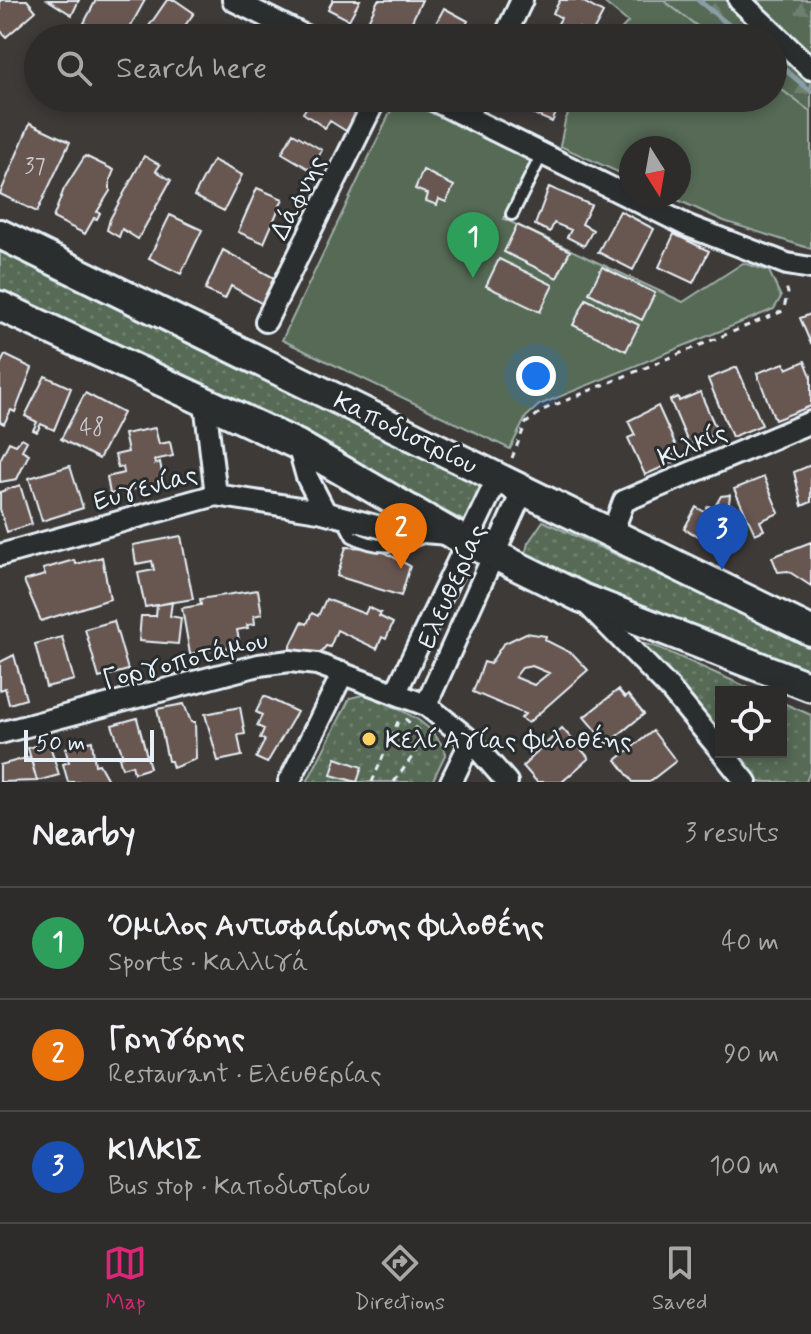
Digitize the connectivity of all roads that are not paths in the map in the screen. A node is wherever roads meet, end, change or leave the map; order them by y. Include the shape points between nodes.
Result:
1 (233, 0) edge
2 (522, 0) edge
3 (739, 0) edge
4 (281, 24) edge
5 (511, 24) edge
6 (764, 24) edge
7 (787, 46) edge
8 (811, 69) edge
9 (369, 112) edge
10 (457, 112) edge
11 (469, 112) edge
12 (467, 117) junction
13 (542, 154) junction
14 (512, 214) dead end
15 (0, 234) edge
16 (811, 268) edge
17 (2, 312) edge
18 (266, 321) dead end
19 (205, 402) junction
20 (811, 422) edge
21 (298, 445) junction
22 (498, 477) junction
23 (523, 490) junction
24 (216, 495) junction
25 (333, 515) junction
26 (612, 533) junction
27 (460, 541) junction
28 (0, 555) edge
29 (582, 598) junction
30 (811, 631) edge
31 (343, 673) junction
32 (811, 687) edge
33 (408, 703) junction
34 (0, 733) edge
35 (471, 741) junction
36 (715, 745) edge
37 (726, 758) edge
38 (289, 782) edge
39 (451, 782) edge
40 (507, 782) edge
41 (746, 782) edge

1 - 4 street
2 - 5 street
3 - 6 street
7 - 8 street
9 - 18 street, Δάφνης
10 - 12 street
11 - 12 street
12 - 13 street
13 - 14 lane
13 - 16 street via 688,226
15 - 22 main road, Καποδιστρίου
17 - 19 main road
19 - 21 main road
19 - 24 street, Ευγενίας
20 - 26 street, Κιλκίς via 624,501
21 - 25 street via 307,477
21 - 27 main road
22 - 23 main road, Καποδιστρίου
22 - 27 street, Ελευθερίας
23 - 26 main road, Καποδιστρίου
23 - 27 street, Ελευθερίας
24 - 25 street
24 - 28 street, Ευγενίας
25 - 27 street
26 - 30 main road, Καποδιστρίου
27 - 29 main road
27 - 33 street, Ελευθερίας
27 - 33 street, Ελευθερίας
29 - 32 main road
29 - 36 street via 670,689
31 - 33 street, Γοργοποτάμου
31 - 34 street, Γοργοποτάμου via 290,661 259,665
31 - 38 street
33 - 35 street, Γοργοποτάμου
35 - 39 street
35 - 40 street, Γοργοποτάμου
37 - 41 street

